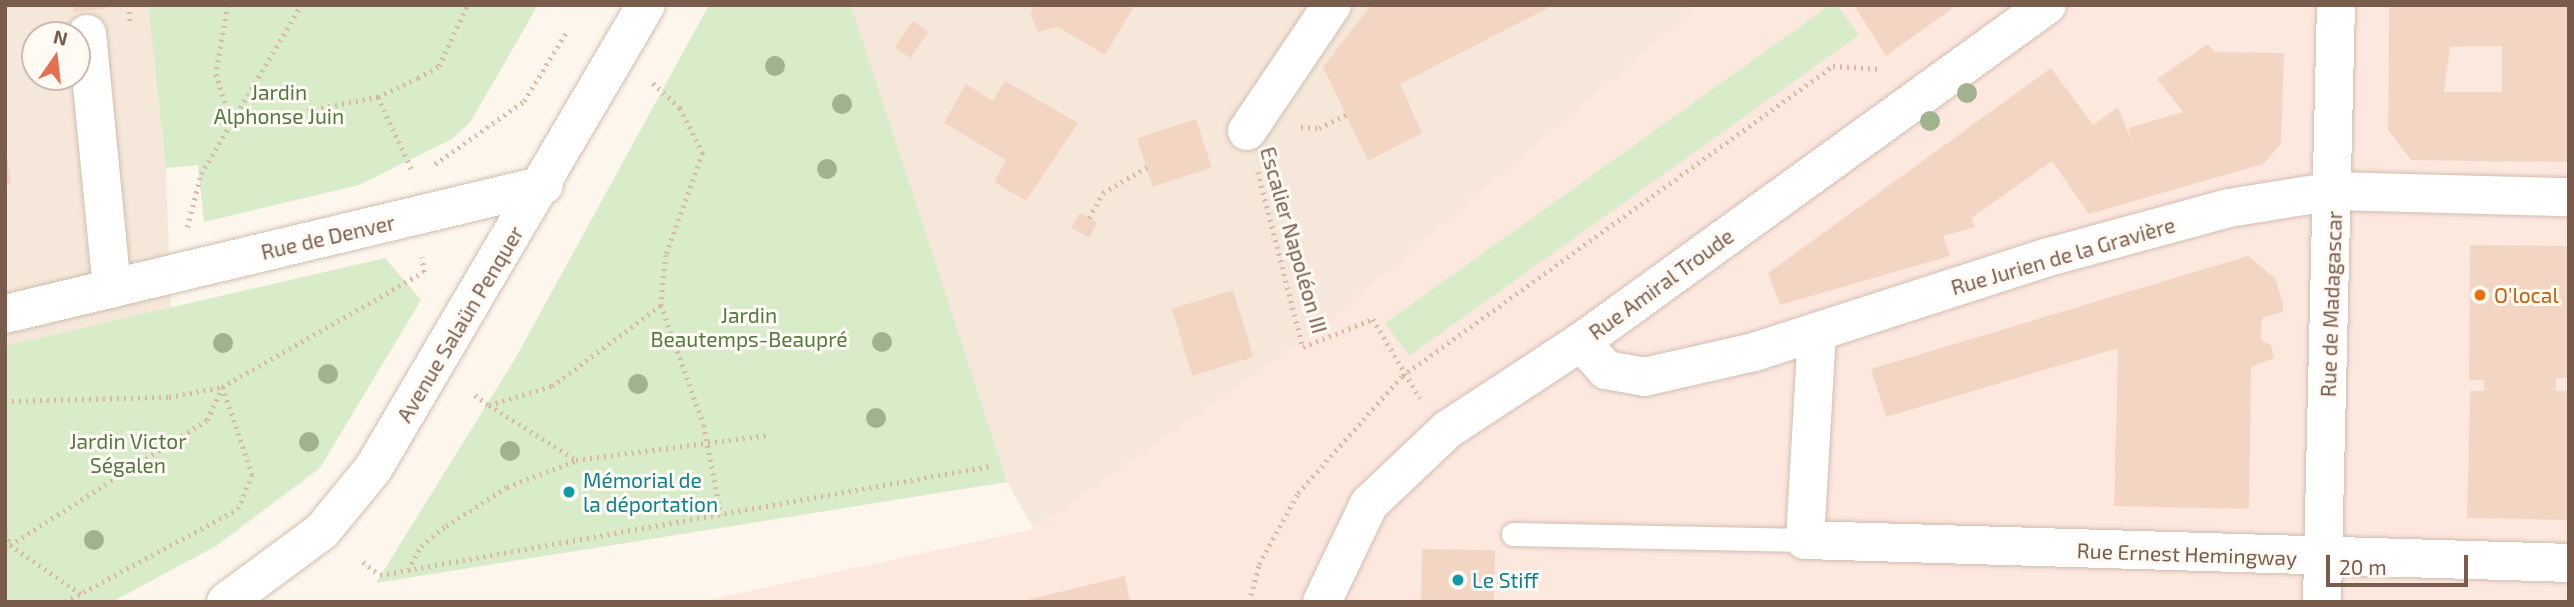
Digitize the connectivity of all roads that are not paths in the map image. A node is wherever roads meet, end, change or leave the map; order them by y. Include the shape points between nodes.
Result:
1 (646, 5) edge
2 (1332, 5) edge
3 (2047, 5) edge
4 (2336, 5) edge
5 (91, 75) edge
6 (1247, 131) road end
7 (544, 185) junction
8 (2334, 191) junction
9 (2569, 197) edge
10 (112, 289) junction
11 (5, 314) edge
12 (1817, 332) junction
13 (1581, 342) junction
14 (1513, 534) dead end
15 (1805, 540) junction
16 (2323, 559) junction
17 (2569, 563) edge
18 (226, 602) edge
19 (1322, 602) edge
20 (2322, 602) edge

1 - 7 street, Avenue Salaün Penquer
2 - 6 street
3 - 13 street, Rue Amiral Troude
4 - 8 street, Rue de Madagascar
5 - 10 street
7 - 10 street, Rue de Denver
7 - 18 street, Avenue Salaün Penquer via 373,469 321,531
8 - 9 street, Rue Jurien de la Gravière
8 - 12 street, Rue Jurien de la Gravière via 2229,208
8 - 16 street, Rue de Madagascar
10 - 11 street, Rue de Denver
12 - 13 street, Rue Jurien de la Gravière via 1644,377 1606,370
12 - 15 street
13 - 19 street, Rue Amiral Troude via 1447,430 1369,504
14 - 15 lane
15 - 16 street, Rue Ernest Hemingway
16 - 17 street, Rue Ernest Hemingway
16 - 20 street, Rue de Madagascar

